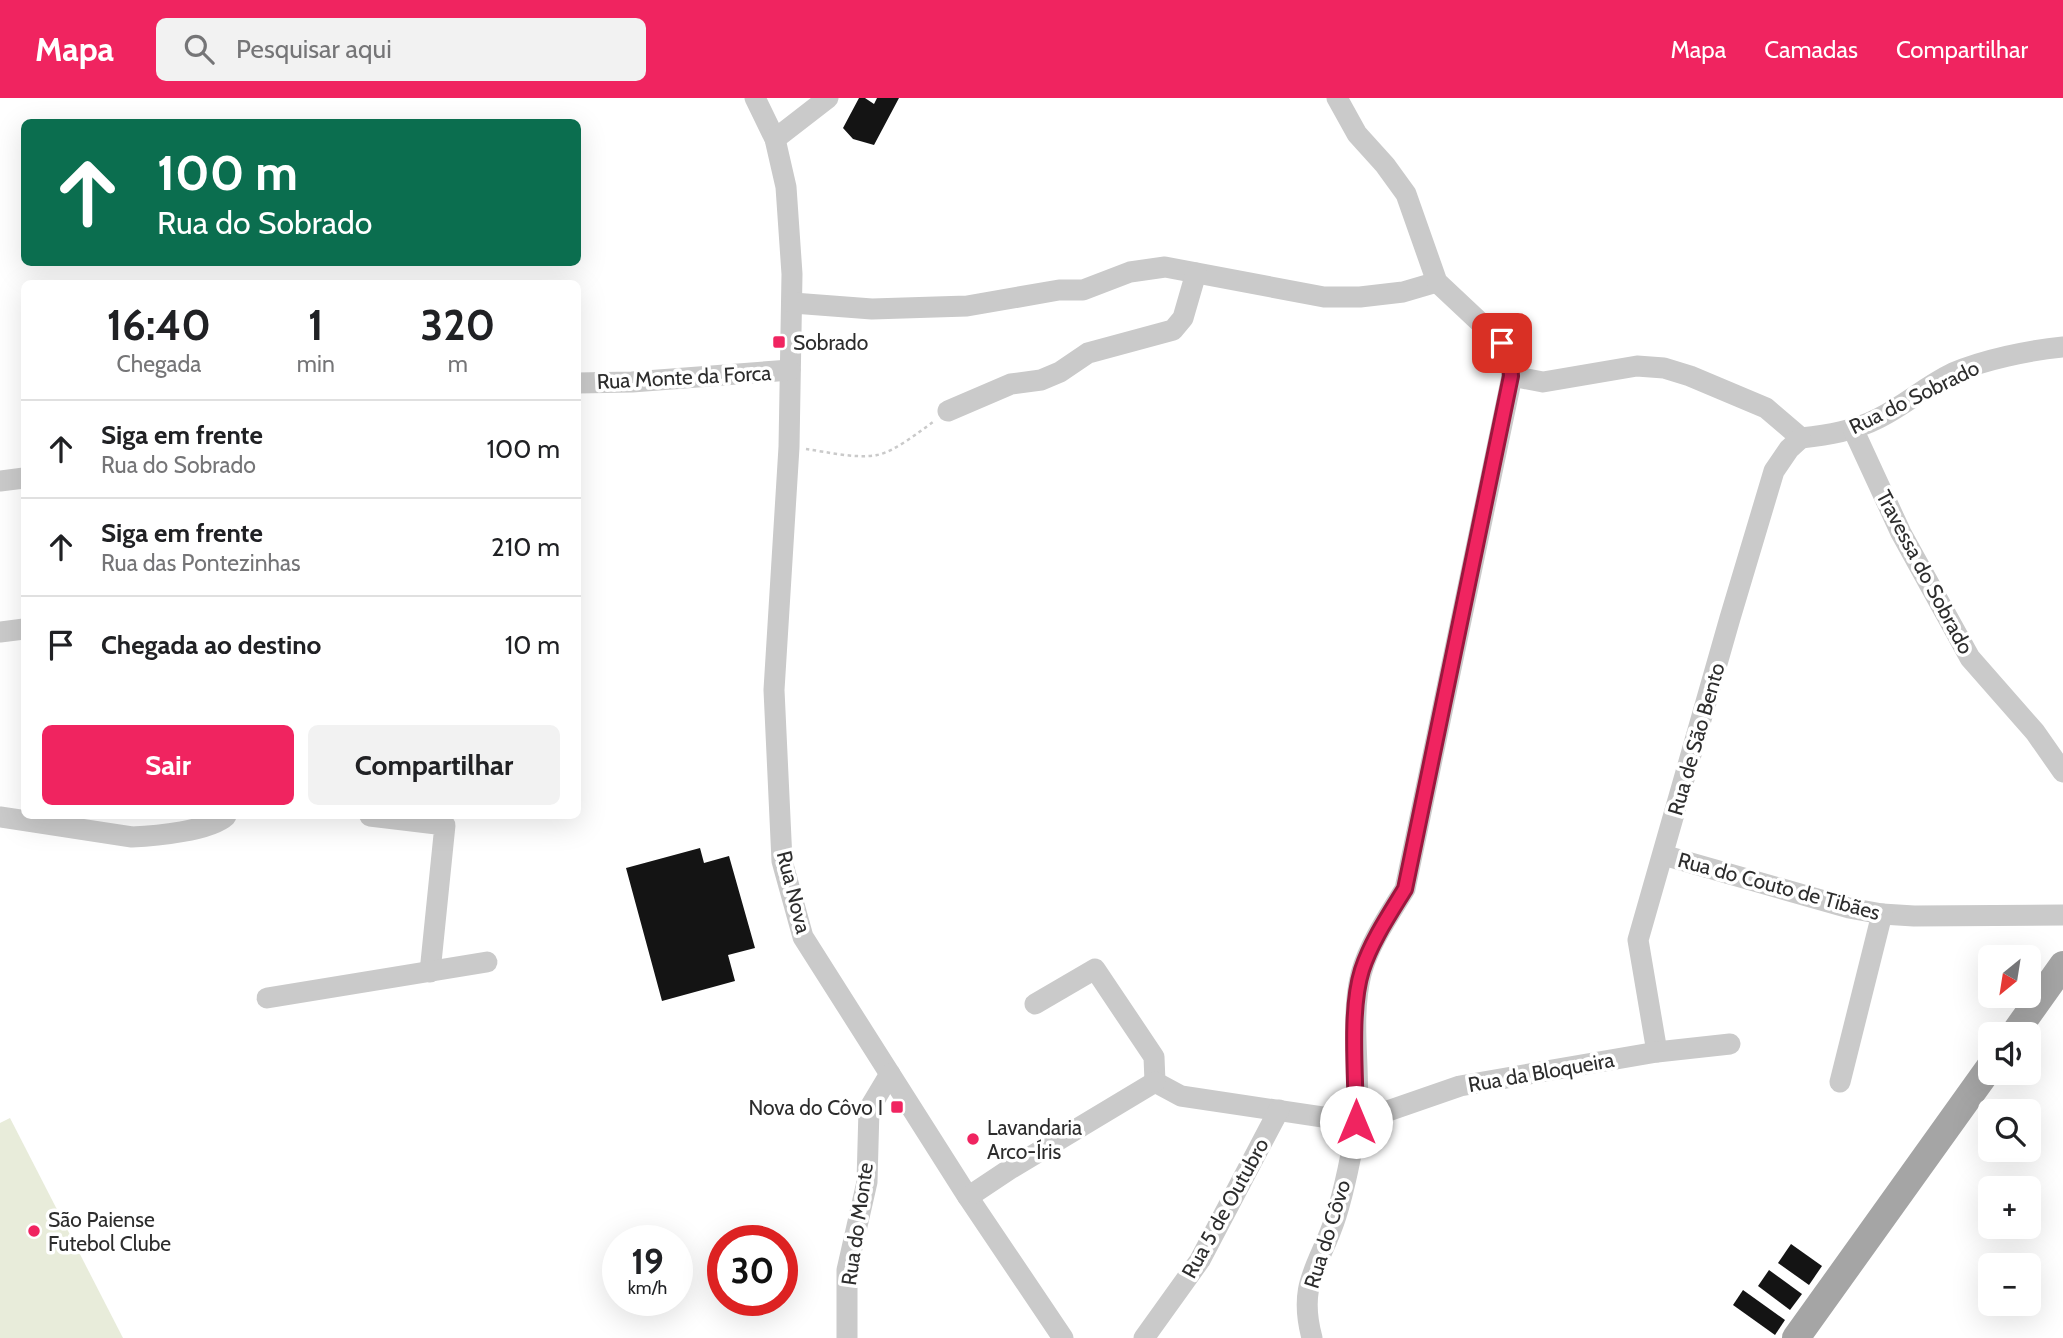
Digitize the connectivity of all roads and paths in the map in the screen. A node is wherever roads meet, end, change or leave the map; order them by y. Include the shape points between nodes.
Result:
1 (755, 98) edge
2 (828, 98) edge
3 (1337, 98) edge
4 (775, 139) junction
5 (1196, 273) junction
6 (1437, 282) junction
7 (793, 303) junction
8 (2063, 347) edge
9 (790, 370) junction
10 (1511, 376) junction
11 (581, 383) edge
12 (948, 411) joint
13 (1853, 429) junction
14 (1801, 438) junction
15 (789, 447) junction
16 (21, 478) edge
17 (0, 481) edge
18 (21, 629) edge
19 (0, 632) edge
20 (2060, 760) edge
21 (0, 817) edge
22 (223, 819) edge
23 (395, 819) edge
24 (1663, 855) junction
25 (1882, 915) junction
26 (2063, 915) edge
27 (487, 962) dead end
28 (2063, 965) edge
29 (430, 972) junction
30 (267, 998) dead end
31 (1035, 1004) dead end
32 (2023, 1022) edge
33 (1730, 1044) dead end
34 (1657, 1052) junction
35 (890, 1074) junction
36 (1156, 1082) junction
37 (1840, 1082) dead end
38 (1978, 1085) edge
39 (1279, 1110) junction
40 (1356, 1122) junction
41 (968, 1197) junction
42 (847, 1338) edge
43 (1063, 1338) edge
44 (1144, 1338) edge
45 (1312, 1338) edge
46 (1796, 1338) edge

1 - 4 street, Rua Nova
2 - 4 street
3 - 6 street via 1357,134 1406,194
4 - 7 street, Rua Nova via 786,187
5 - 6 street via 1324,297 1360,298
5 - 7 street via 1166,268 1130,272 1083,290 967,306 872,309
5 - 12 street via 1183,318 1172,330 1088,353 1060,373 1012,384
6 - 10 street via 1502,343
7 - 9 street, Rua Nova
8 - 13 street, Rua do Sobrado via 1954,373
9 - 11 street, Rua Monte da Forca
9 - 15 street, Rua Nova
10 - 14 street via 1543,382 1637,366 1664,368 1766,408
10 - 40 street, Rua do Côvo via 1405,889 1362,970 1356,1002
12 - 15 path via 878,455
13 - 14 street, Rua do Sobrado
13 - 20 street, Travessa do Sobrado via 1901,533 1970,659
14 - 24 street, Rua de São Bento via 1774,471
15 - 35 street, Rua Nova via 774,690 782,861 803,937
16 - 17 street
18 - 19 street
21 - 22 street via 132,837
23 - 29 street via 445,825
24 - 25 street, Rua do Couto de Tibães
24 - 34 street, Rua de São Bento via 1638,940
25 - 26 street, Rua do Couto de Tibães
25 - 37 street
27 - 29 street
28 - 32 main road
29 - 30 street
31 - 36 street via 1095,969 1154,1057
33 - 34 street, Rua da Bloqueira
34 - 40 street, Rua da Bloqueira via 1460,1086
35 - 41 street, Rua Nova
35 - 42 street, Rua do Monte via 869,1110 867,1182 847,1270
36 - 39 street via 1181,1096
36 - 41 street
38 - 46 main road
39 - 40 street
39 - 44 street, Rua 5 de Outubro via 1200,1260
40 - 45 street, Rua do Côvo via 1336,1216 1310,1280 1306,1307
41 - 43 street, Rua Nova

